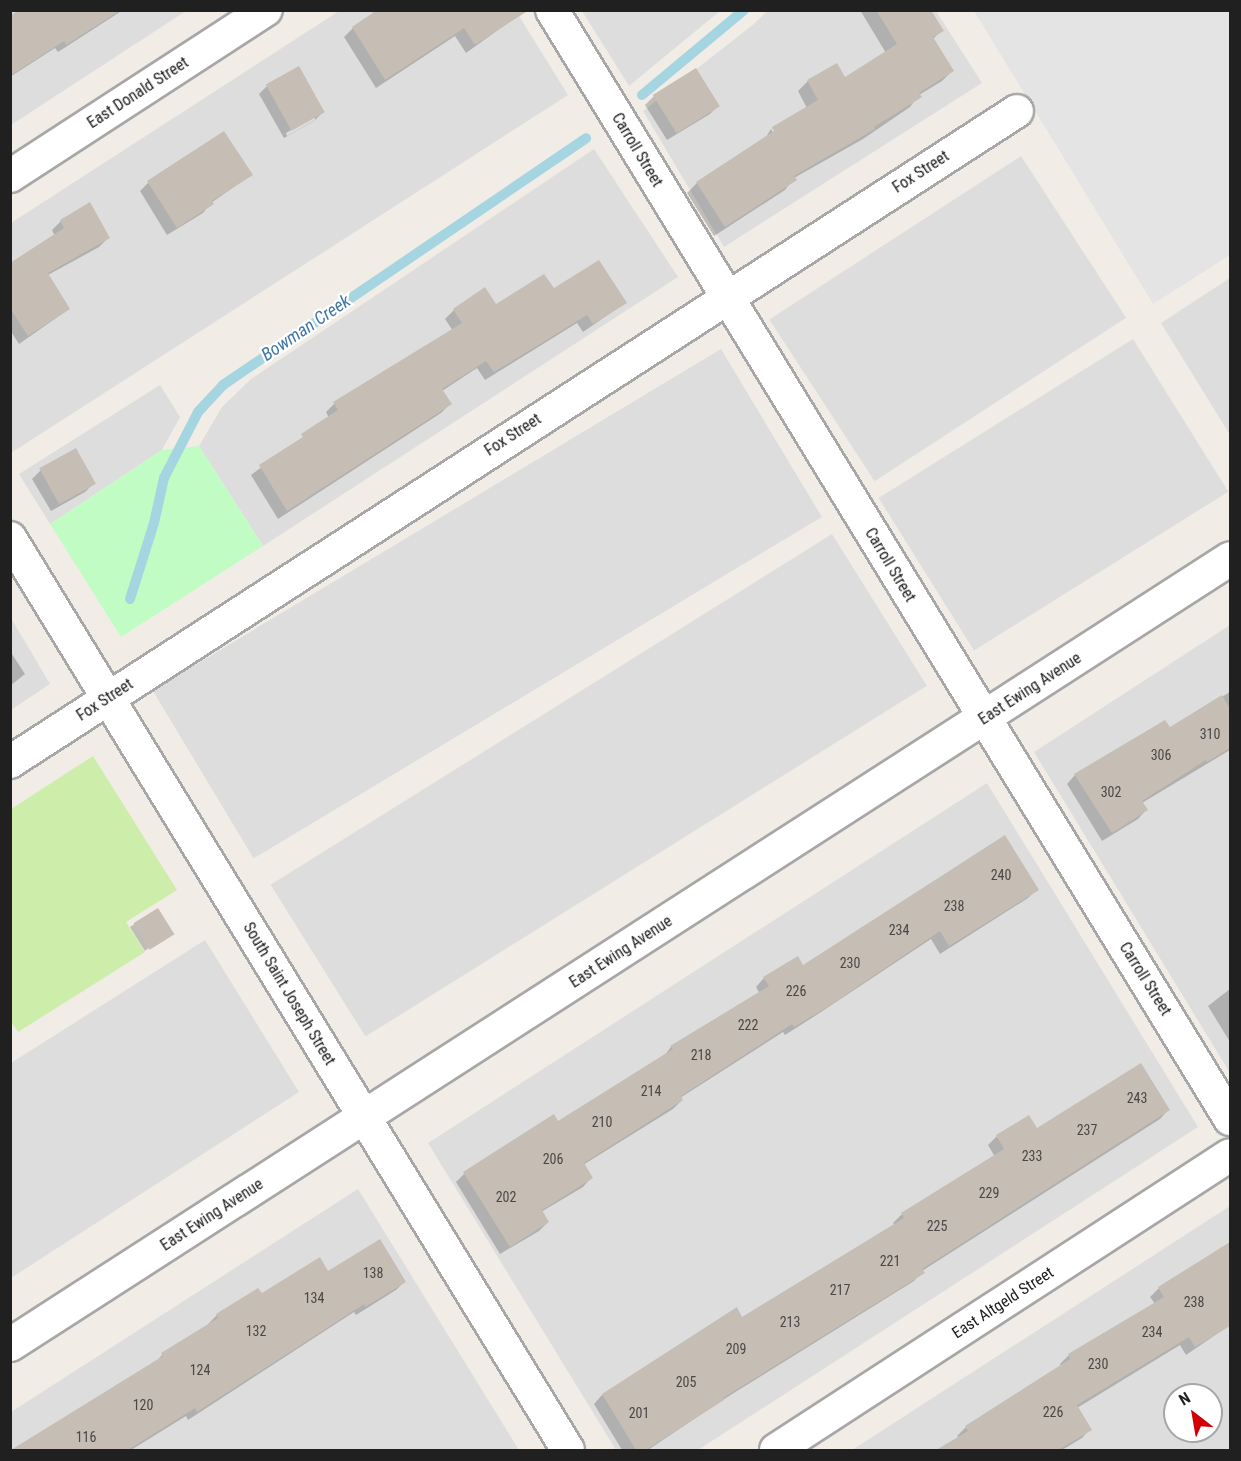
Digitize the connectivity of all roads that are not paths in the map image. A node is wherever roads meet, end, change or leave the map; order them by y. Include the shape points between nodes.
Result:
1 (266, 10) edge
2 (552, 10) edge
3 (1017, 111) dead end
4 (10, 176) edge
5 (726, 298) junction
6 (10, 538) edge
7 (1230, 558) edge
8 (108, 698) junction
9 (984, 718) junction
10 (10, 762) edge
11 (364, 1118) junction
12 (1230, 1119) edge
13 (1230, 1155) edge
14 (10, 1344) edge
15 (568, 1450) edge
16 (776, 1450) edge

1 - 4 street, East Donald Street
2 - 5 street, Carroll Street
3 - 5 street, Fox Street
5 - 8 street, Fox Street
5 - 9 street, Carroll Street
6 - 8 street, South Saint Joseph Street
7 - 9 street, East Ewing Avenue
8 - 10 street, Fox Street
8 - 11 street, South Saint Joseph Street
9 - 11 street, East Ewing Avenue
9 - 12 street, Carroll Street
11 - 14 street, East Ewing Avenue
11 - 15 street, South Saint Joseph Street
13 - 16 street, East Altgeld Street

